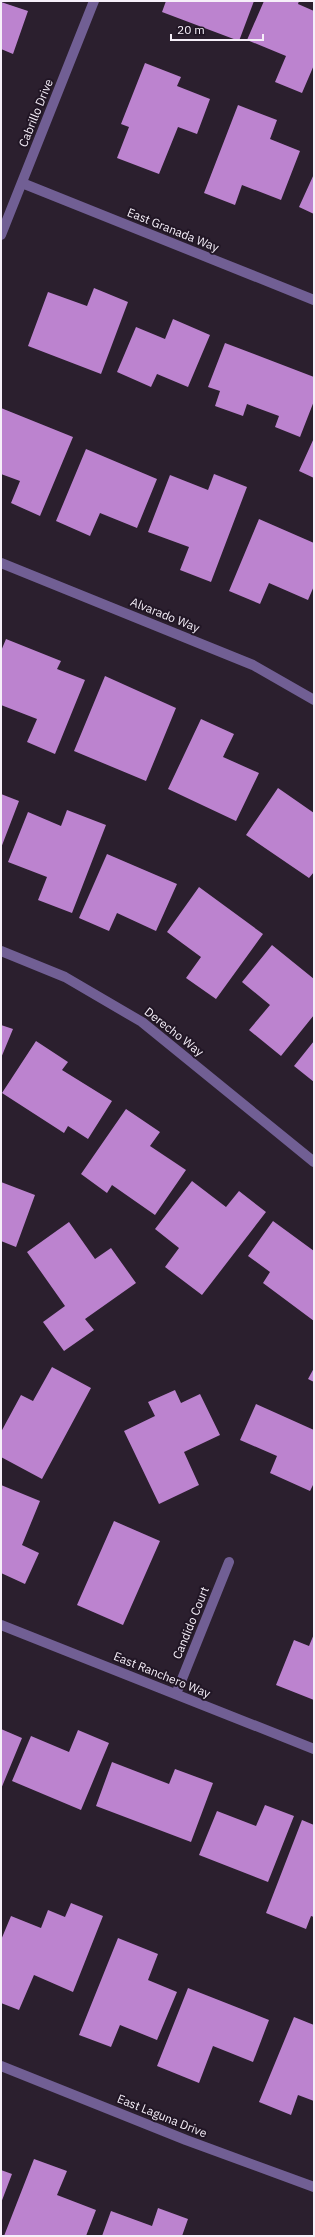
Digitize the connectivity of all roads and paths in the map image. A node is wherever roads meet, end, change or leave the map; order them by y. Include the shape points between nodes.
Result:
1 (94, 1) edge
2 (22, 183) junction
3 (1, 235) edge
4 (314, 300) edge
5 (1, 563) edge
6 (314, 700) edge
7 (1, 951) edge
8 (314, 1162) edge
9 (229, 1562) dead end
10 (1, 1625) edge
11 (176, 1694) junction
12 (314, 1749) edge
13 (1, 2066) edge
14 (314, 2187) edge

1 - 2 street, Cabrillo Drive
2 - 3 street, Cabrillo Drive
2 - 4 street, East Granada Way
5 - 6 street, Alvarado Way via 253,665
7 - 8 street, Derecho Way via 65,977 142,1022
9 - 11 street, Candido Court
10 - 11 street, East Ranchero Way
11 - 12 street, East Ranchero Way
13 - 14 street, East Laguna Drive via 186,2140

